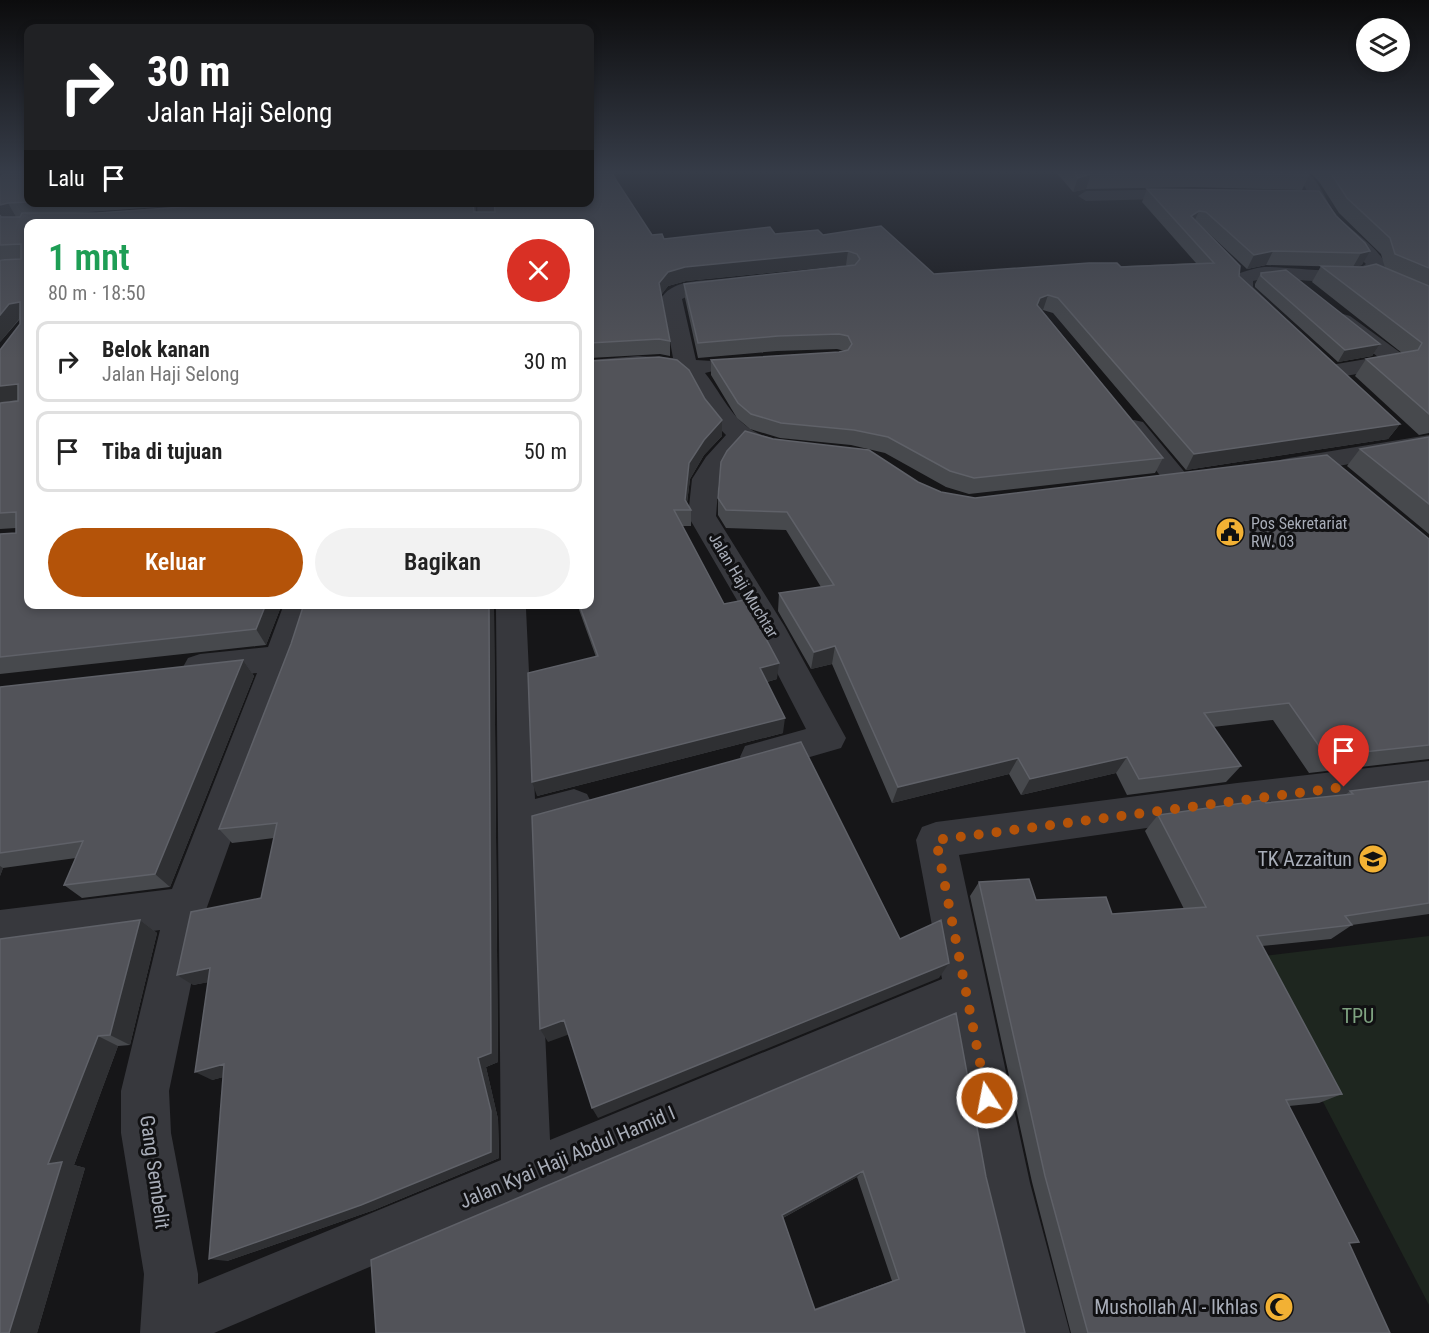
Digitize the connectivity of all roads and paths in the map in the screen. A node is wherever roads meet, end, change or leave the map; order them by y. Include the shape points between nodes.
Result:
1 (1348, 234) edge
2 (1286, 273) junction
3 (743, 283) edge
4 (1312, 295) edge
5 (1329, 309) edge
6 (1284, 326) edge
7 (1317, 356) edge
8 (731, 364) edge
9 (594, 367) edge
10 (686, 368) junction
11 (1333, 371) junction
12 (1349, 386) edge
13 (1118, 408) edge
14 (739, 436) junction
15 (1413, 439) edge
16 (804, 450) edge
17 (1321, 461) junction
18 (1266, 469) edge
19 (1342, 480) edge
20 (1178, 481) edge
21 (298, 609) edge
22 (511, 609) dead end
23 (282, 658) junction
24 (176, 669) edge
25 (724, 766) edge
26 (1429, 777) edge
27 (608, 796) edge
28 (516, 821) junction
29 (186, 907) junction
30 (0, 931) edge
31 (966, 991) junction
32 (526, 1174) junction
33 (168, 1328) edge
34 (1042, 1333) edge

1 - 2 street via 1383,273
2 - 4 street
2 - 6 street via 1244,278 1243,289
3 - 10 street via 686,289 672,297
5 - 11 street via 1397,360
7 - 11 street
8 - 10 street
9 - 10 street via 660,363
10 - 14 street via 700,380 719,413
11 - 12 street
13 - 20 street
14 - 16 street
14 - 25 street, Jalan Haji Muchtar via 708,469 701,495 702,516 774,635 828,738
15 - 17 street
17 - 18 street
17 - 19 street
21 - 23 street, Gang Sembelit
22 - 28 street
23 - 24 street
23 - 29 street, Gang Sembelit
26 - 31 street via 936,840
27 - 28 street
28 - 32 street
29 - 30 street
29 - 33 street, Gang Sembelit via 145,1091 146,1133 171,1274
31 - 32 street, Jalan Kyai Haji Abdul Hamid I
31 - 34 street via 1004,1183
32 - 33 street, Jalan Kyai Haji Abdul Hamid I

